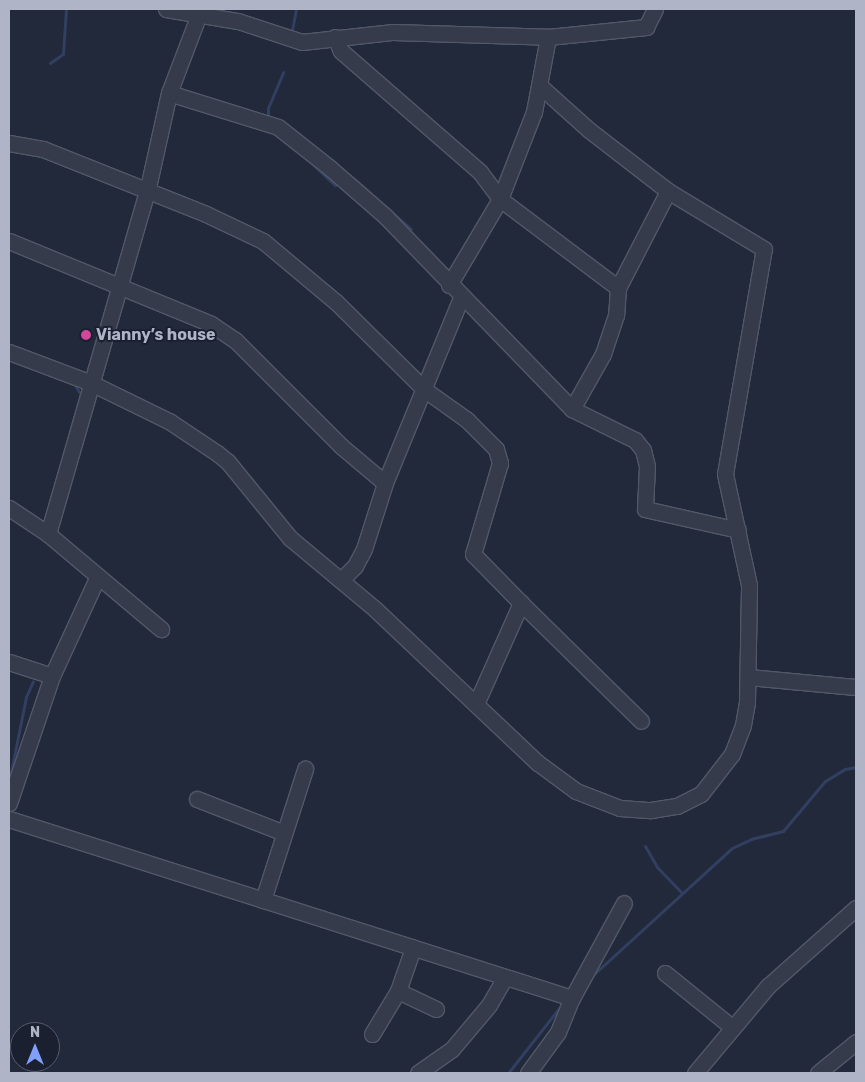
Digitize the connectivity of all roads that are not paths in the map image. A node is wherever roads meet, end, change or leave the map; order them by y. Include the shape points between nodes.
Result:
1 (166, 9) edge
2 (656, 9) edge
3 (199, 14) junction
4 (335, 37) junction
5 (548, 37) junction
6 (541, 87) junction
7 (169, 93) junction
8 (9, 143) edge
9 (668, 191) junction
10 (147, 192) junction
11 (500, 199) junction
12 (9, 241) edge
13 (119, 284) junction
14 (449, 285) junction
15 (618, 288) junction
16 (461, 298) junction
17 (9, 352) edge
18 (91, 383) junction
19 (425, 390) junction
20 (572, 409) junction
21 (385, 483) junction
22 (9, 508) edge
23 (738, 530) junction
24 (48, 534) junction
25 (97, 578) junction
26 (341, 580) junction
27 (521, 602) junction
28 (161, 629) dead end
29 (9, 662) edge
30 (52, 676) junction
31 (748, 677) junction
32 (856, 687) edge
33 (476, 704) junction
34 (641, 721) dead end
35 (304, 769) dead end
36 (196, 799) dead end
37 (9, 802) edge
38 (9, 819) edge
39 (284, 833) junction
40 (263, 900) junction
41 (624, 903) dead end
42 (856, 908) edge
43 (413, 948) junction
44 (665, 973) dead end
45 (505, 977) junction
46 (398, 991) junction
47 (572, 998) junction
48 (436, 1009) dead end
49 (733, 1028) junction
50 (372, 1034) dead end
51 (856, 1042) edge
52 (418, 1073) edge
53 (528, 1073) edge
54 (695, 1073) edge
55 (818, 1073) edge

1 - 3 street
2 - 5 street via 646,27
3 - 4 street via 238,21 297,42
3 - 7 street
4 - 5 street via 435,32
4 - 11 street via 341,51 480,172
5 - 6 street
6 - 9 street via 589,130
6 - 11 street
7 - 10 street
7 - 14 street via 265,122 289,134 385,216
8 - 10 street via 43,148
9 - 15 street
9 - 23 street via 764,249 725,474
10 - 13 street
10 - 19 street via 206,214 275,249 336,302
11 - 14 street
11 - 15 street
12 - 13 street
13 - 18 street
13 - 21 street via 211,324 235,340 341,446
14 - 16 street
15 - 20 street via 616,315 603,354
16 - 19 street
16 - 20 street
17 - 18 street
18 - 24 street
18 - 26 street via 169,421 217,453 290,538
19 - 21 street
19 - 27 street via 468,420 499,455 498,475 474,554
20 - 23 street via 635,440 642,450 648,480 645,509
21 - 26 street via 362,554
22 - 24 street
23 - 31 street via 749,584
24 - 25 street
25 - 28 street
25 - 30 street
26 - 33 street
27 - 33 street
27 - 34 street
29 - 30 street
30 - 37 street
31 - 32 street
31 - 33 street via 743,725 719,775 701,794 677,806 651,810 620,808 576,791 538,763
35 - 39 street
36 - 39 street
38 - 40 street
39 - 40 street
40 - 43 street
41 - 47 street
42 - 49 street via 768,986
43 - 45 street
43 - 46 street
44 - 49 street
45 - 47 street
45 - 52 street via 489,1005 452,1049
46 - 48 street
46 - 50 street
47 - 53 street via 558,1032
49 - 54 street
51 - 55 street

